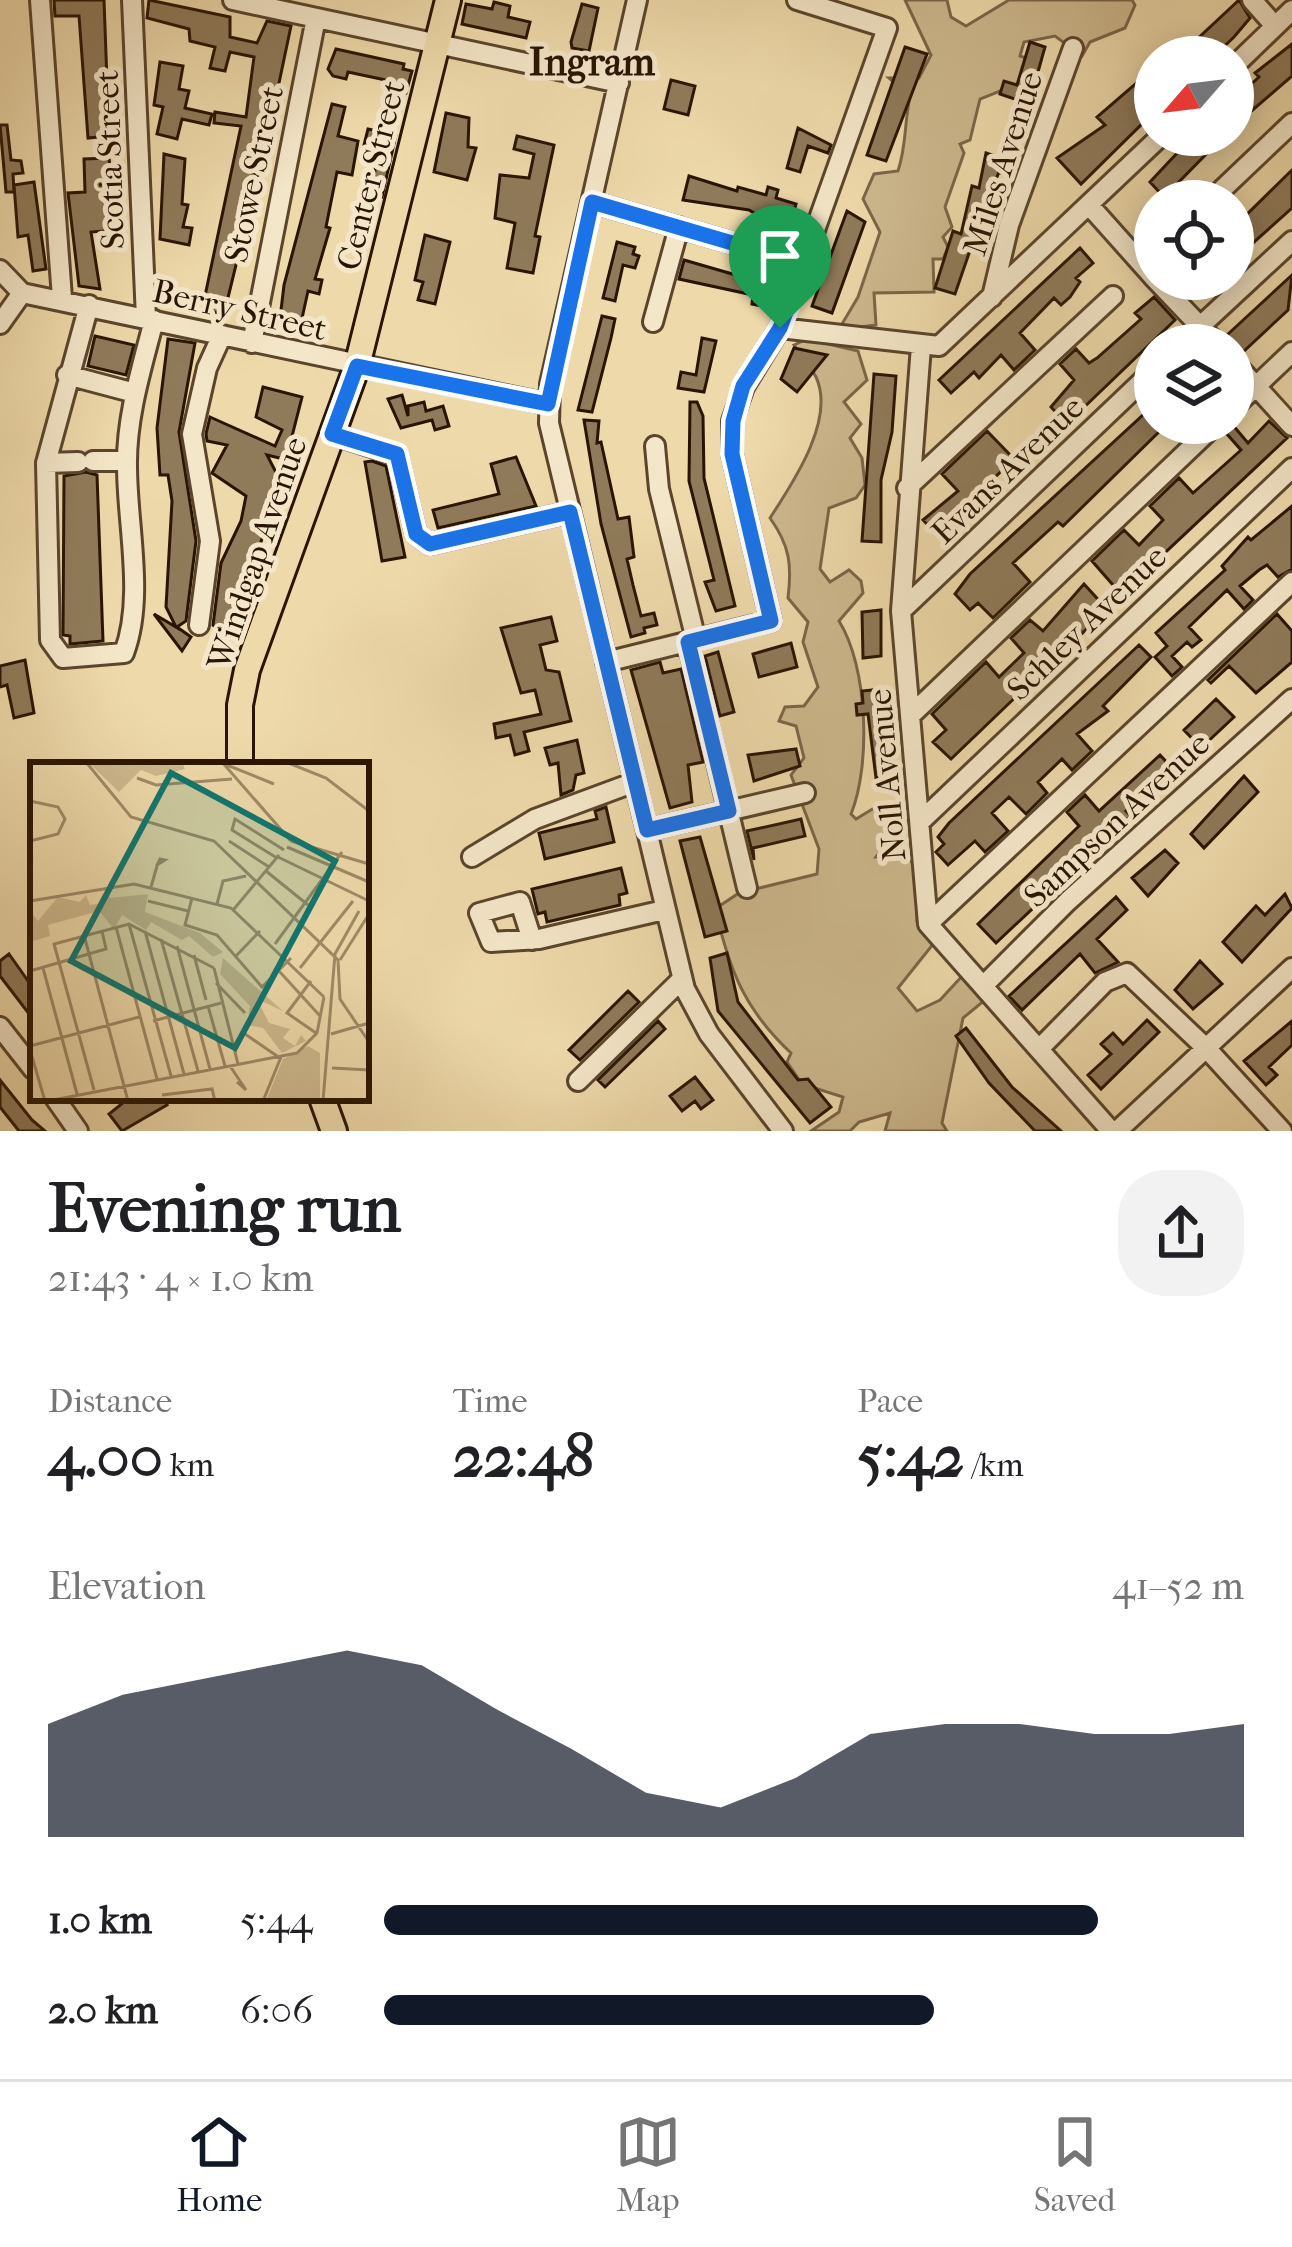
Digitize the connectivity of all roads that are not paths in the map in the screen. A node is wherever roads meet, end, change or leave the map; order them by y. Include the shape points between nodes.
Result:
1 (40, 0) edge
2 (132, 0) edge
3 (232, 0) edge
4 (448, 0) edge
5 (637, 0) edge
6 (797, 0) edge
7 (1252, 0) edge
8 (1292, 10) edge
9 (316, 18) junction
10 (1275, 26) junction
11 (437, 45) junction
12 (1254, 46) edge
13 (1073, 48) dead end
14 (619, 83) junction
15 (1292, 123) edge
16 (1140, 156) edge
17 (1232, 180) edge
18 (592, 202) junction
19 (1089, 205) junction
20 (679, 227) junction
21 (1292, 241) edge
22 (1134, 251) edge
23 (804, 264) junction
24 (0, 269) edge
25 (22, 292) junction
26 (1113, 296) dead end
27 (992, 297) junction
28 (62, 298) junction
29 (1179, 300) edge
30 (89, 305) junction
31 (150, 319) junction
32 (653, 322) dead end
33 (0, 324) edge
34 (1199, 324) edge
35 (1203, 324) edge
36 (780, 328) junction
37 (222, 335) junction
38 (252, 343) junction
39 (920, 346) junction
40 (1292, 352) edge
41 (357, 366) junction
42 (68, 376) junction
43 (1256, 386) joint
44 (1134, 389) edge
45 (135, 393) junction
46 (548, 404) junction
47 (1292, 426) edge
48 (332, 434) junction
49 (1195, 444) edge
50 (655, 446) dead end
51 (126, 460) junction
52 (46, 463) junction
53 (1292, 467) edge
54 (907, 488) junction
55 (570, 512) junction
56 (1292, 582) edge
57 (902, 611) junction
58 (199, 625) dead end
59 (692, 641) junction
60 (607, 662) junction
61 (1292, 699) edge
62 (911, 715) junction
63 (240, 762) edge
64 (635, 782) junction
65 (806, 793) dead end
66 (729, 811) junction
67 (922, 820) junction
68 (647, 830) junction
69 (472, 857) dead end
70 (747, 888) dead end
71 (664, 910) junction
72 (928, 924) junction
73 (532, 940) dead end
74 (1292, 968) edge
75 (682, 979) junction
76 (983, 986) junction
77 (0, 1027) edge
78 (1039, 1049) junction
79 (1208, 1050) junction
80 (30, 1065) edge
81 (578, 1081) dead end
82 (323, 1101) edge
83 (66, 1102) edge
84 (78, 1131) edge
85 (334, 1131) edge
86 (784, 1131) edge
87 (1114, 1131) edge
88 (1282, 1131) edge

1 - 28 street
2 - 31 street, Scotia Street
3 - 9 street
4 - 11 main road, Center Street
5 - 14 street
6 - 23 street via 887,28
7 - 10 street
8 - 10 street
9 - 11 street
9 - 38 street, Stowe Street
10 - 12 street
11 - 14 street
11 - 41 main road, Center Street
13 - 27 street, Miles Avenue via 1009,225
14 - 18 street
15 - 17 street
16 - 19 street
18 - 20 street
18 - 46 street
19 - 22 street
19 - 27 street
20 - 23 street
20 - 32 street
21 - 35 street
23 - 36 street
24 - 25 street
25 - 28 street, Berry Street
25 - 33 street
26 - 54 street
27 - 39 street via 939,346
28 - 30 street, Berry Street
29 - 34 street
30 - 31 street, Berry Street
30 - 42 street
31 - 37 street, Berry Street
31 - 45 street, Scotia Street
36 - 39 street
36 - 59 street via 743,386 732,437 771,621
37 - 38 street, Berry Street
37 - 58 street via 192,434 210,541
38 - 41 street, Berry Street
39 - 54 street, Noll Avenue
40 - 43 street
41 - 46 street, Berry Street
41 - 48 main road, Windgap Avenue
42 - 45 street
42 - 52 street
43 - 47 street
44 - 57 street, Evans Avenue
45 - 51 street, Scotia Street
46 - 55 street
48 - 55 street via 397,454 416,534 430,544
48 - 63 main road, Windgap Avenue via 247,670
49 - 62 street
50 - 59 street
51 - 52 street
51 - 52 street, Scotia Street via 128,642 116,656 63,658 50,640
53 - 67 street, Schley Avenue
54 - 57 street, Noll Avenue
55 - 60 street
56 - 72 street
57 - 62 street, Noll Avenue
59 - 60 street
59 - 66 street
60 - 64 street
61 - 76 street, Sampson Avenue
62 - 67 street, Noll Avenue
64 - 68 street
64 - 69 street via 535,819
65 - 66 street
66 - 68 street
66 - 70 street
67 - 72 street, Noll Avenue
68 - 71 street
71 - 73 street
71 - 75 street
72 - 76 street
74 - 79 street
75 - 81 street
75 - 86 street via 709,1034
76 - 78 street
77 - 80 street
78 - 79 street via 1105,982 1126,973
78 - 87 street
79 - 87 street
79 - 88 street
82 - 85 main road
83 - 84 street

